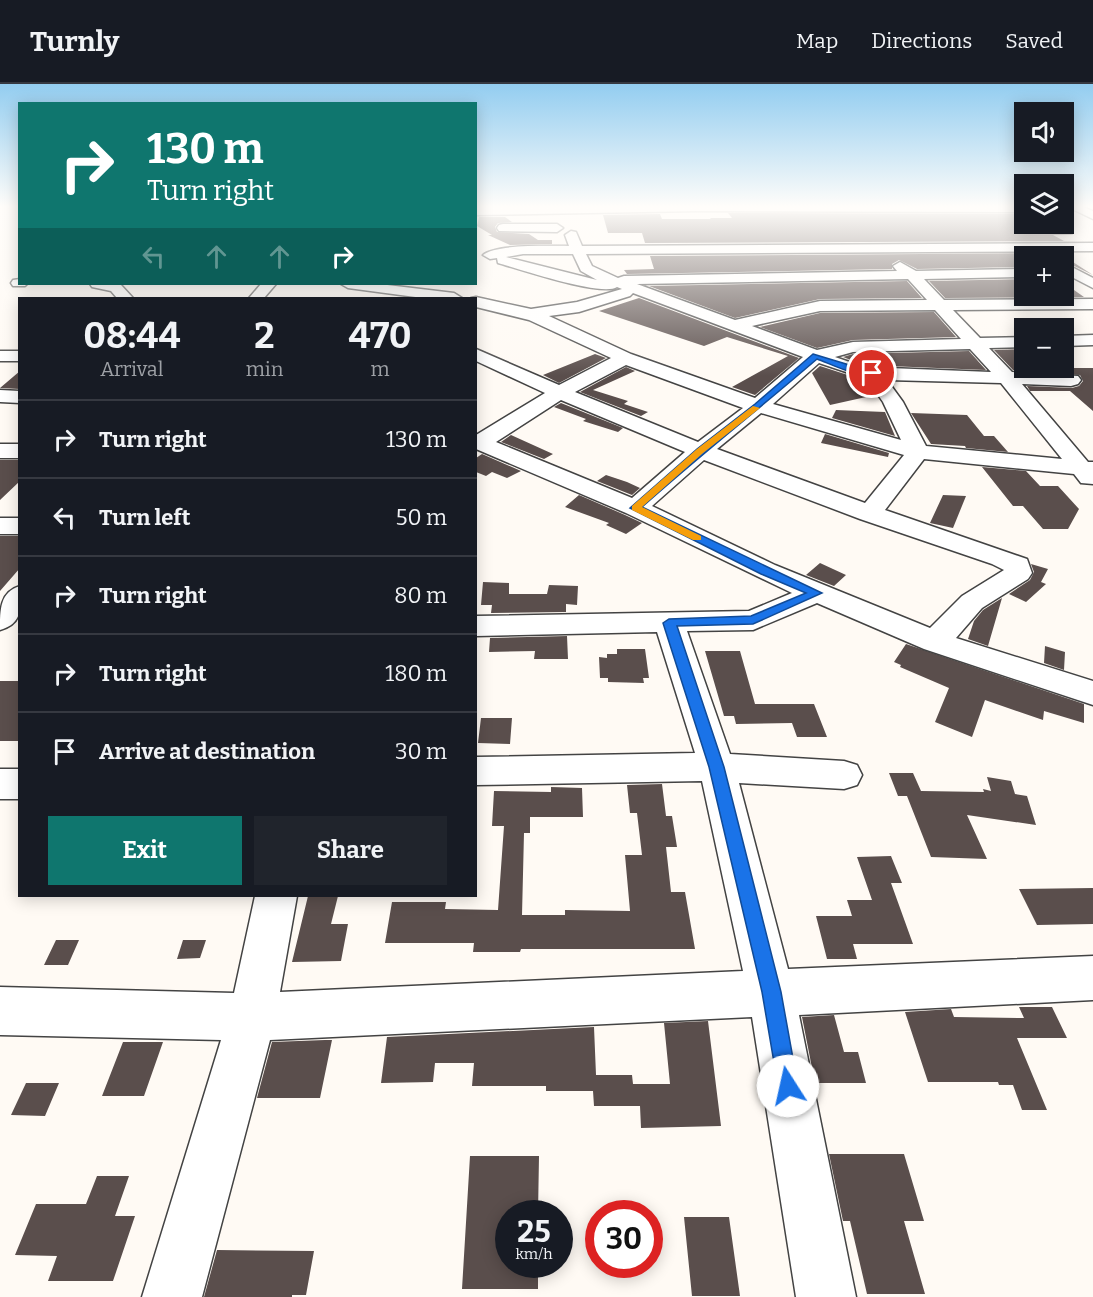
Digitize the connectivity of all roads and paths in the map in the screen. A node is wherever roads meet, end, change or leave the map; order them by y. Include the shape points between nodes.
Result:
1 (512, 264) edge
2 (584, 264) edge
3 (746, 264) edge
4 (897, 264) edge
5 (1074, 271) edge
6 (1014, 273) edge
7 (1093, 273) edge
8 (911, 274) junction
9 (1074, 274) edge
10 (758, 276) junction
11 (614, 281) junction
12 (1093, 284) edge
13 (102, 285) edge
14 (268, 285) edge
15 (357, 285) edge
16 (636, 290) junction
17 (411, 291) edge
18 (124, 297) edge
19 (257, 297) edge
20 (448, 297) edge
21 (477, 302) edge
22 (778, 304) junction
23 (1093, 304) edge
24 (940, 305) junction
25 (530, 314) junction
26 (486, 321) dead end
27 (804, 323) dead end
28 (731, 326) junction
29 (834, 338) dead end
30 (1093, 340) edge
31 (1074, 341) edge
32 (1014, 342) edge
33 (974, 344) junction
34 (853, 347) junction
35 (477, 354) edge
36 (0, 356) edge
37 (18, 356) edge
38 (816, 356) junction
39 (625, 357) junction
40 (872, 373) junction
41 (1007, 378) junction
42 (1071, 380) dead end
43 (558, 393) junction
44 (0, 396) edge
45 (18, 397) edge
46 (758, 406) junction
47 (477, 442) edge
48 (0, 451) edge
49 (18, 451) edge
50 (700, 451) junction
51 (918, 452) junction
52 (1090, 474) edge
53 (635, 508) junction
54 (869, 514) junction
55 (0, 526) edge
56 (18, 526) edge
57 (816, 593) junction
58 (18, 598) edge
59 (0, 620) edge
60 (669, 623) junction
61 (477, 626) edge
62 (0, 627) edge
63 (18, 627) edge
64 (935, 642) junction
65 (1093, 693) edge
66 (717, 767) junction
67 (477, 771) edge
68 (844, 775) dead end
69 (0, 784) edge
70 (18, 784) edge
71 (276, 897) edge
72 (1093, 978) edge
73 (771, 992) junction
74 (0, 1011) edge
75 (252, 1017) junction
76 (172, 1297) edge
77 (826, 1297) edge

1 - 16 street via 586,283
2 - 11 street via 595,274
3 - 10 street
4 - 8 street
5 - 7 street
6 - 8 street
8 - 10 street
8 - 24 street
9 - 12 street
10 - 11 street
10 - 22 street
11 - 16 street
13 - 18 street via 116,288
14 - 19 street
15 - 17 street
16 - 25 street via 579,307
16 - 28 street
17 - 20 street
21 - 25 street
22 - 24 street
22 - 27 street
22 - 28 street
23 - 24 street
24 - 33 street
25 - 26 street
25 - 39 street
28 - 38 street
29 - 34 street
30 - 31 street
32 - 33 street
33 - 34 street
33 - 41 street
34 - 38 street
35 - 43 street
36 - 37 street
38 - 40 street
38 - 46 street
39 - 43 street
39 - 46 street
40 - 41 street
40 - 51 street via 893,402
41 - 42 street
41 - 52 street
43 - 47 street
43 - 50 street
44 - 45 street
46 - 50 street
46 - 51 street
47 - 53 street
48 - 49 street
50 - 53 street
50 - 54 street
51 - 52 street
51 - 54 street
53 - 57 street
54 - 64 street via 1017,565 1018,573 972,602
55 - 56 street
57 - 60 street via 753,620
57 - 64 street
58 - 59 street
60 - 61 street
60 - 66 street
62 - 63 street
64 - 65 street
66 - 67 street
66 - 68 street
66 - 73 street
69 - 70 street
71 - 75 street
72 - 73 street
73 - 75 street
73 - 77 street
74 - 75 street
75 - 76 street

